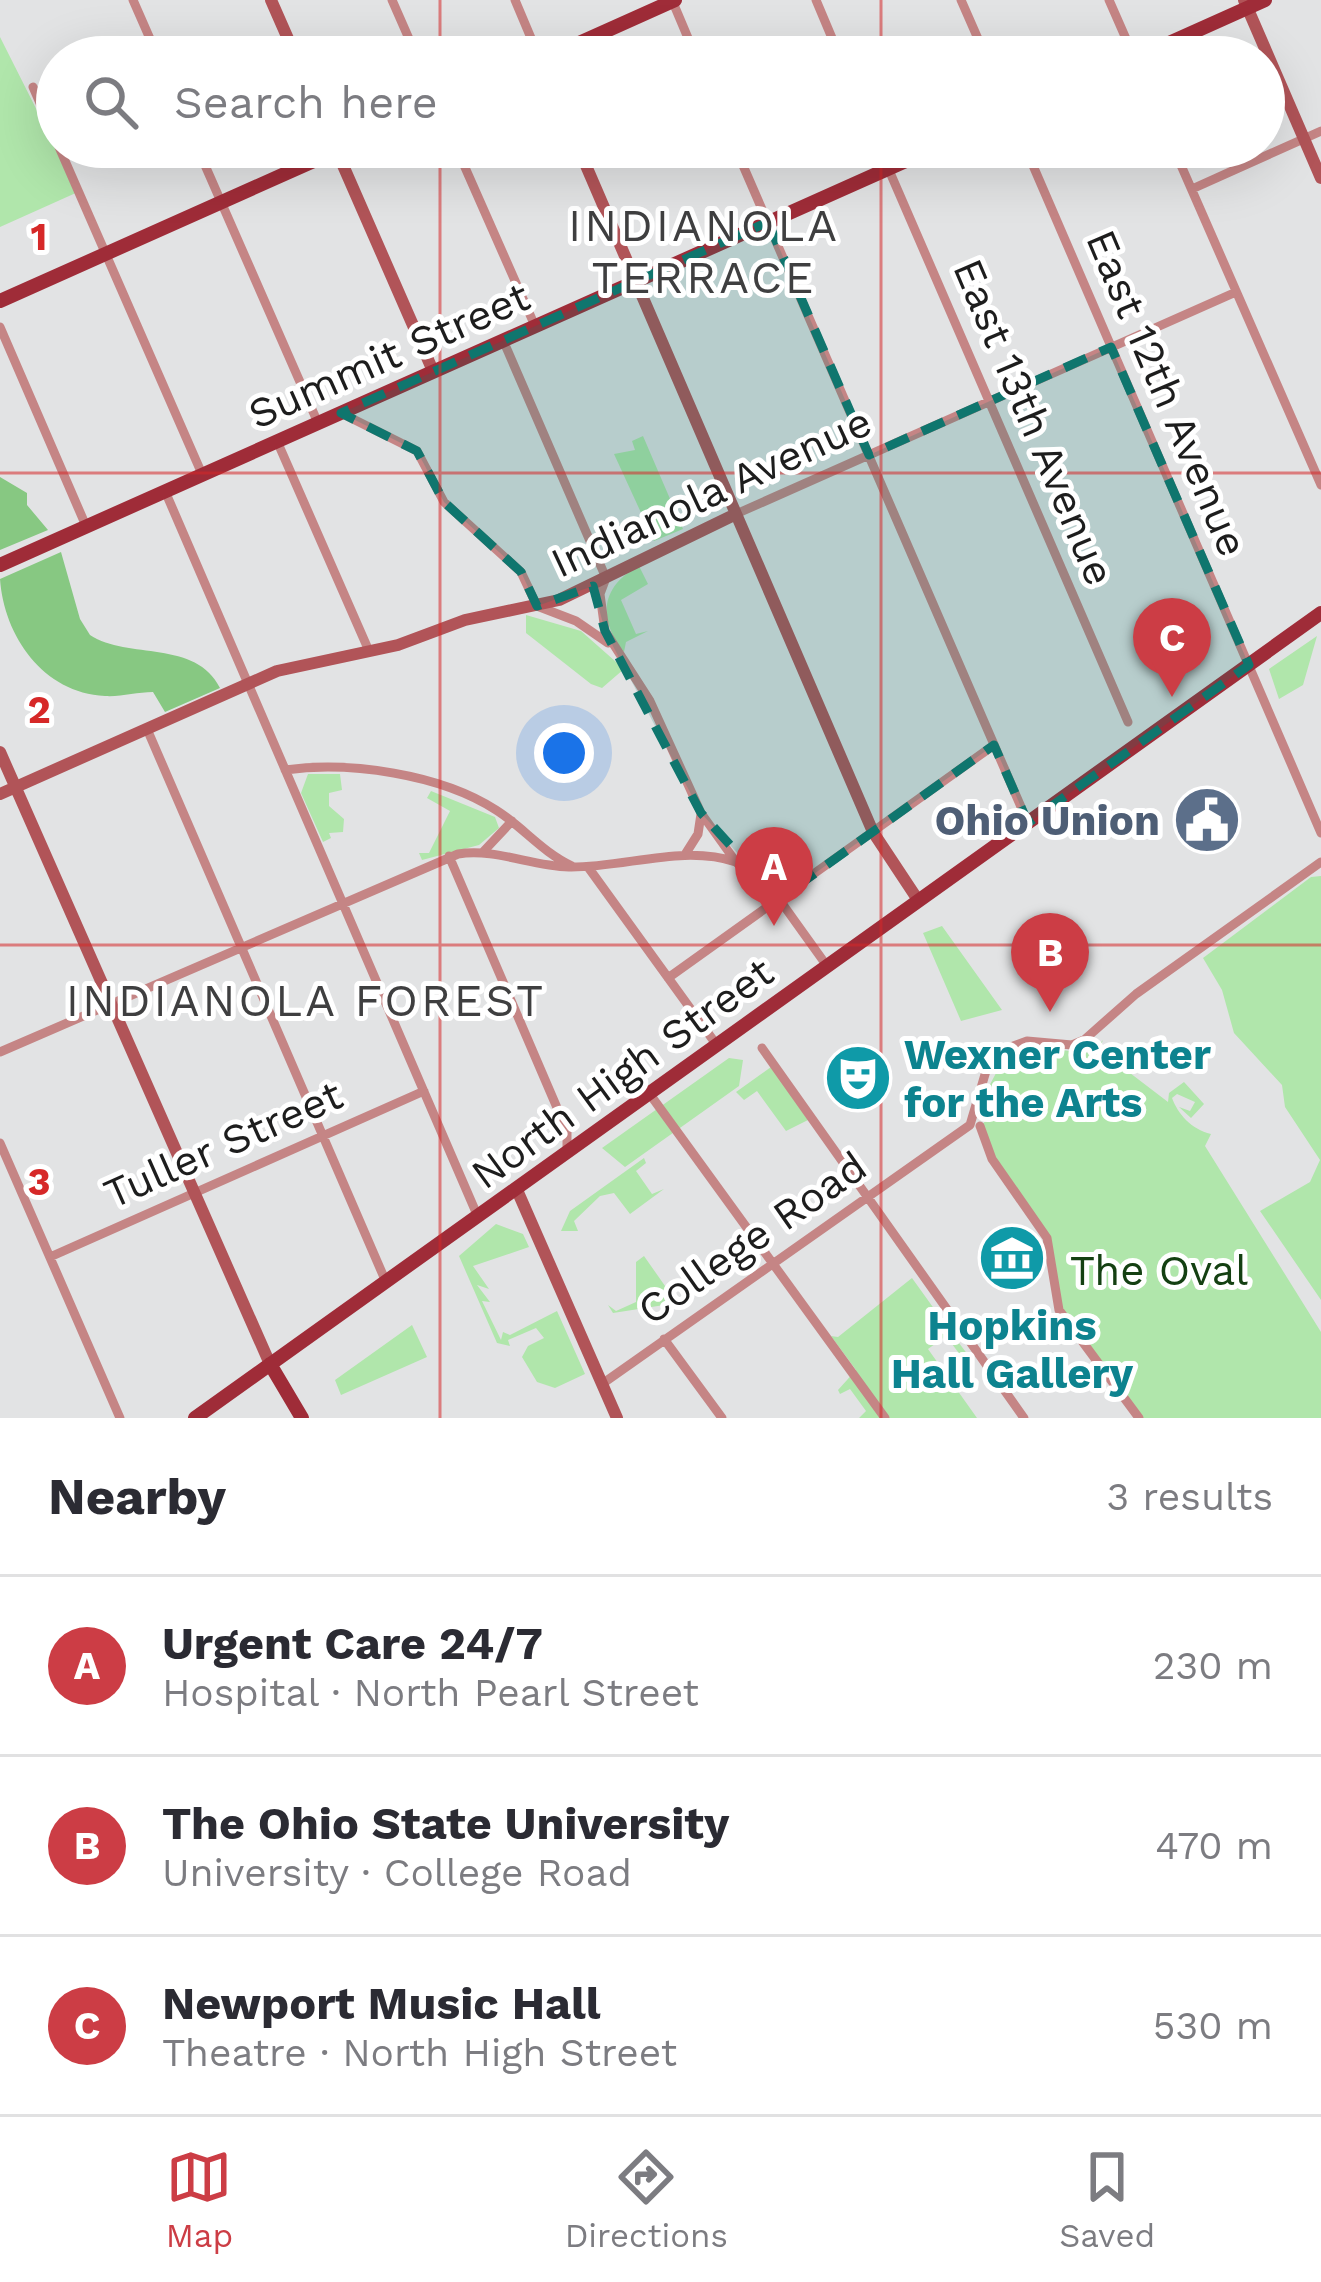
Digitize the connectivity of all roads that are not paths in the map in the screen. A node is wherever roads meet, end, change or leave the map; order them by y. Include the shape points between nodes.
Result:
1 (133, 0) edge
2 (272, 0) edge
3 (392, 0) edge
4 (515, 0) edge
5 (673, 0) edge
6 (816, 0) edge
7 (962, 0) edge
8 (1109, 0) edge
9 (1265, 0) edge
10 (1246, 4) edge
11 (149, 36) edge
12 (287, 36) edge
13 (408, 36) edge
14 (533, 36) edge
15 (591, 36) edge
16 (688, 36) edge
17 (831, 36) edge
18 (977, 36) edge
19 (1126, 36) edge
20 (1180, 36) edge
21 (1260, 36) edge
22 (33, 87) dead end
23 (36, 94) edge
24 (1285, 95) edge
25 (1321, 131) edge
26 (1304, 139) junction
27 (1285, 147) edge
28 (68, 168) edge
29 (207, 168) edge
30 (296, 168) edge
31 (347, 168) edge
32 (465, 168) edge
33 (587, 168) edge
34 (744, 168) edge
35 (1034, 168) edge
36 (1183, 168) edge
37 (1239, 168) edge
38 (889, 169) joint
39 (1321, 178) edge
40 (1192, 189) junction
41 (222, 202) junction
42 (768, 222) junction
43 (106, 254) junction
44 (636, 280) junction
45 (1236, 292) junction
46 (0, 301) edge
47 (535, 326) junction
48 (0, 327) edge
49 (503, 340) junction
50 (1112, 347) junction
51 (433, 371) junction
52 (989, 401) junction
53 (340, 412) junction
54 (318, 423) junction
55 (277, 441) junction
56 (869, 455) junction
57 (202, 474) junction
58 (1321, 485) edge
59 (165, 491) junction
60 (736, 514) junction
61 (86, 526) junction
62 (0, 565) edge
63 (606, 578) junction
64 (537, 606) junction
65 (1321, 613) edge
66 (614, 648) junction
67 (369, 651) junction
68 (1249, 665) junction
69 (248, 683) junction
70 (1128, 722) dead end
71 (147, 729) junction
72 (994, 745) junction
73 (0, 752) edge
74 (285, 770) junction
75 (16, 787) junction
76 (0, 794) edge
77 (701, 813) junction
78 (512, 821) junction
79 (1028, 823) junction
80 (873, 832) junction
81 (1321, 833) edge
82 (483, 852) junction
83 (686, 853) junction
84 (449, 856) junction
85 (736, 862) junction
86 (1321, 862) edge
87 (575, 867) junction
88 (588, 867) junction
89 (779, 899) junction
90 (918, 900) junction
91 (342, 902) junction
92 (241, 946) junction
93 (827, 965) junction
94 (668, 978) junction
95 (110, 1003) junction
96 (716, 1044) junction
97 (762, 1048) dead end
98 (0, 1052) edge
99 (424, 1091) junction
100 (650, 1093) junction
101 (980, 1126) dead end
102 (567, 1131) junction
103 (322, 1135) junction
104 (586, 1138) junction
105 (0, 1144) edge
106 (566, 1154) junction
107 (517, 1190) junction
108 (193, 1194) junction
109 (867, 1198) junction
110 (478, 1217) junction
111 (50, 1257) junction
112 (774, 1263) junction
113 (386, 1282) junction
114 (664, 1340) junction
115 (270, 1364) junction
116 (602, 1384) junction
117 (120, 1418) edge
118 (195, 1418) edge
119 (302, 1418) edge
120 (617, 1418) edge
121 (722, 1418) edge
122 (885, 1418) edge
123 (1024, 1418) edge
124 (1139, 1418) edge

1 - 11 street
2 - 12 street
3 - 13 street
4 - 14 street
5 - 15 main road
5 - 16 street
6 - 17 street
7 - 18 street
8 - 19 street
9 - 10 main road
10 - 20 main road
10 - 21 street
22 - 23 street
24 - 26 street
25 - 26 street
26 - 27 street
26 - 39 street
28 - 43 street
29 - 41 street
30 - 41 main road
31 - 51 street
32 - 47 street
33 - 44 street
34 - 42 street
35 - 50 street, East 12th Avenue
36 - 40 street
37 - 40 street
38 - 42 main road, Summit Street
38 - 52 street, East 13th Avenue
40 - 45 street
41 - 43 main road
41 - 54 street
42 - 44 main road, Summit Street
42 - 56 street
43 - 46 main road
43 - 57 street
44 - 47 main road, Summit Street
44 - 60 street
45 - 50 street, Indianola Avenue
45 - 58 street
47 - 49 main road, Summit Street
48 - 61 street
49 - 51 main road, Summit Street
49 - 63 street
50 - 52 street, Indianola Avenue
50 - 68 street, East 12th Avenue
51 - 53 main road, Summit Street
52 - 56 street, Indianola Avenue
52 - 70 street, East 13th Avenue
53 - 54 main road, Summit Street
53 - 64 street via 417,451 444,502 522,573
54 - 55 main road, Summit Street
55 - 57 main road, Summit Street
55 - 67 street
56 - 60 street, Indianola Avenue
56 - 72 street
57 - 59 main road, Summit Street
59 - 61 main road, Summit Street
59 - 69 street
60 - 63 street, Indianola Avenue
60 - 80 street
61 - 62 main road, Summit Street
63 - 64 street, Indianola Avenue
63 - 66 street via 600,613
64 - 66 street
64 - 67 street, Indianola Avenue
65 - 68 main road, North High Street
66 - 77 street via 650,701
67 - 69 street, Indianola Avenue
68 - 79 main road, North High Street
68 - 81 street, East 12th Avenue
69 - 71 street, Indianola Avenue
69 - 74 street
71 - 75 street, Indianola Avenue
71 - 92 street
72 - 79 street
72 - 80 street
73 - 75 street
74 - 78 street via 406,778 476,799
74 - 91 street
75 - 76 street, Indianola Avenue
75 - 95 street
77 - 83 street
77 - 85 street
78 - 82 street
78 - 87 street
79 - 90 main road, North High Street
80 - 89 street
80 - 90 street
82 - 84 street
82 - 87 street
83 - 85 street
83 - 88 street
84 - 91 street
84 - 102 street
85 - 89 street
86 - 109 street, College Road via 1084,1040 1027,1040 1005,1049 986,1071 974,1122
87 - 88 street
88 - 94 street
89 - 93 street
89 - 94 street
90 - 93 main road, North High Street
91 - 92 street
91 - 99 street
92 - 95 street
92 - 103 street
93 - 96 main road, North High Street
94 - 96 street
95 - 98 street
95 - 108 street
96 - 100 main road, North High Street
97 - 109 street
99 - 103 street, Tuller Street
99 - 110 street
100 - 104 main road, North High Street
100 - 112 street
101 - 124 street via 992,1159 1047,1238 1059,1310
102 - 104 street
102 - 106 street
103 - 108 street, Tuller Street
103 - 113 street
104 - 106 main road, North High Street
105 - 111 street
106 - 107 main road, North High Street
107 - 110 main road, North High Street
107 - 116 street
108 - 111 street, Tuller Street
108 - 115 street
109 - 112 street, College Road
109 - 123 street
110 - 113 main road, North High Street
111 - 117 street
112 - 114 street, College Road
112 - 122 street
113 - 115 main road, North High Street
114 - 116 street, College Road
114 - 121 street
115 - 118 main road, North High Street
115 - 119 main road
116 - 120 street

